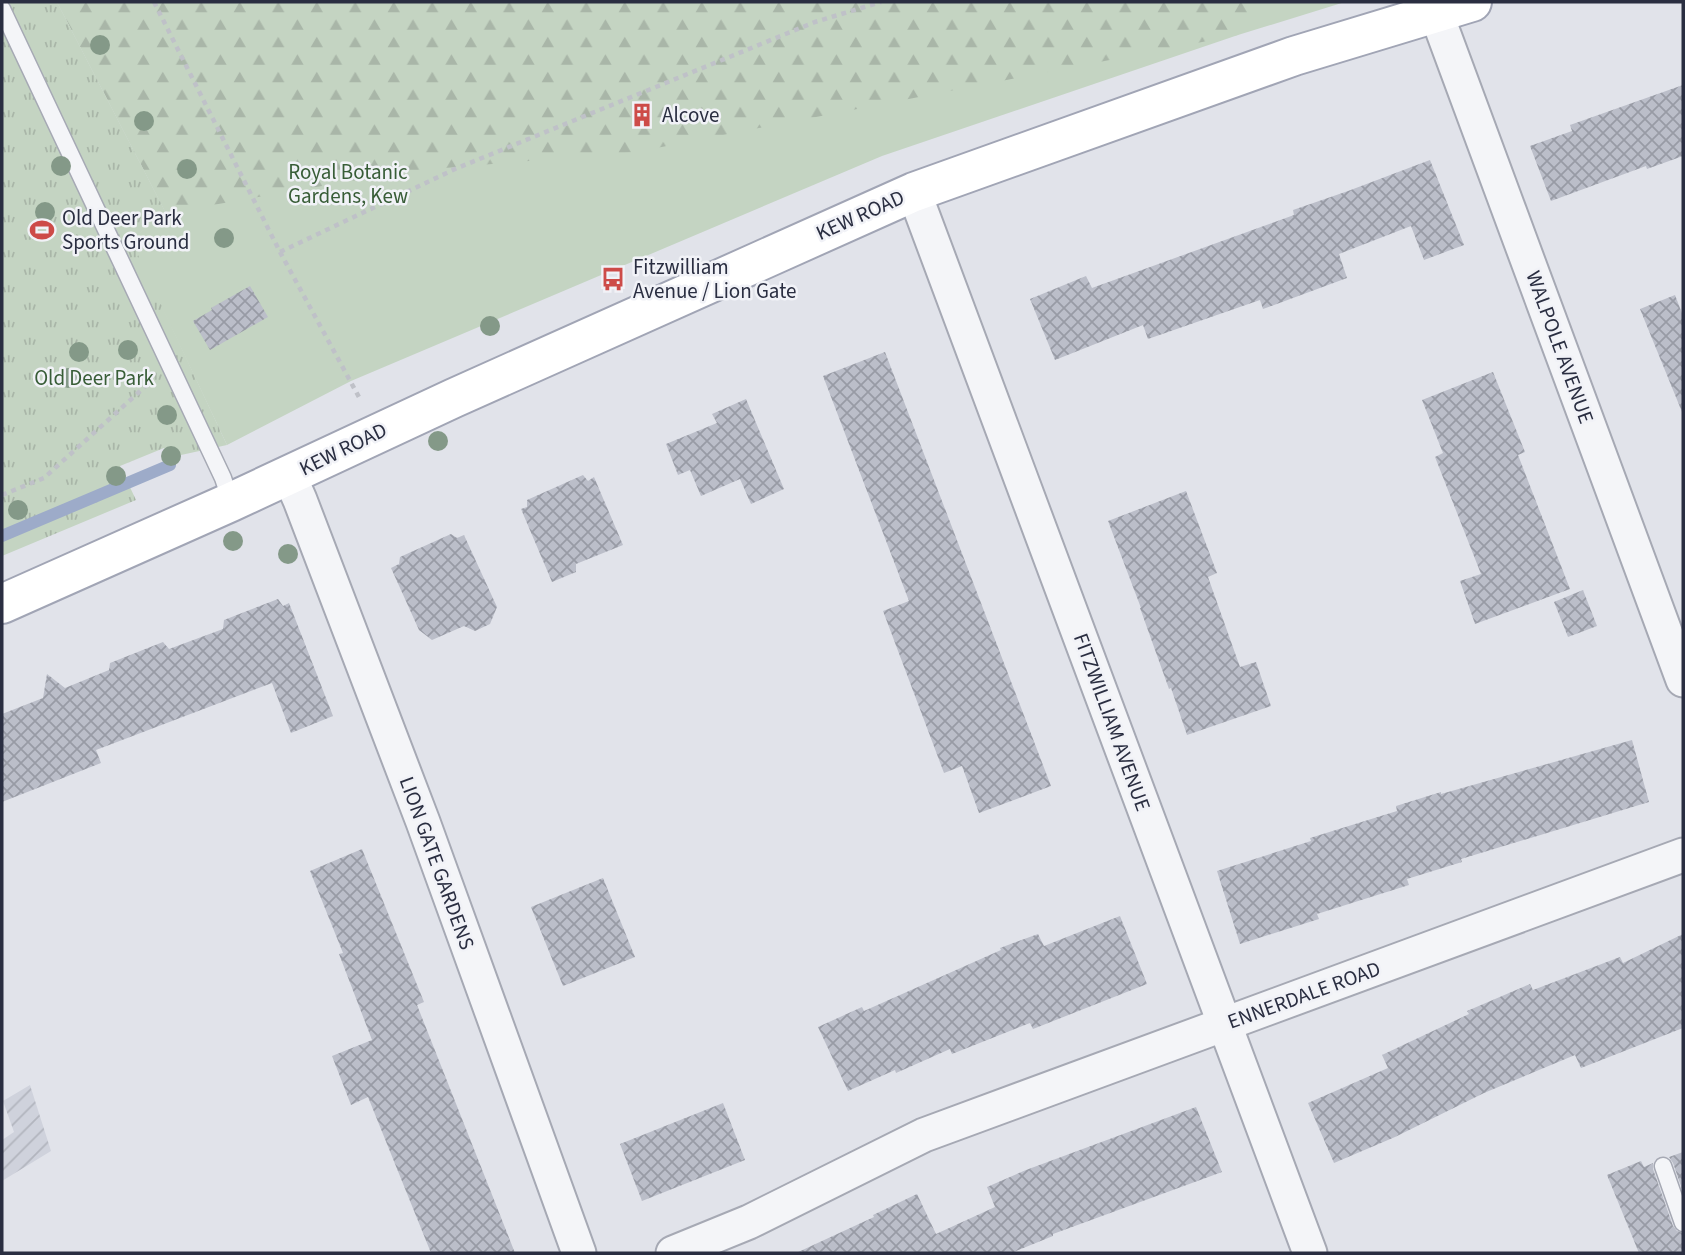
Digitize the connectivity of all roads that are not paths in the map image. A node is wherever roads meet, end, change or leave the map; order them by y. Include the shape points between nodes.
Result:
1 (1472, 2) edge
2 (2, 9) edge
3 (1436, 13) junction
4 (914, 192) junction
5 (289, 475) junction
6 (231, 502) junction
7 (2, 604) edge
8 (1683, 680) edge
9 (1683, 855) edge
10 (1224, 1024) junction
11 (1663, 1166) dead end
12 (1683, 1223) edge
13 (579, 1253) edge
14 (673, 1253) edge
15 (1310, 1253) edge

1 - 3 main road, KEW ROAD
2 - 6 lane
3 - 4 main road, KEW ROAD via 1294,56
3 - 8 street, WALPOLE AVENUE
4 - 5 main road, KEW ROAD
4 - 10 street, FITZWILLIAM AVENUE
5 - 6 main road, KEW ROAD
5 - 13 street, LION GATE GARDENS via 423,822
6 - 7 main road, KEW ROAD
9 - 10 street, ENNERDALE ROAD
10 - 14 street, ENNERDALE ROAD via 924,1135 749,1222
10 - 15 street, FITZWILLIAM AVENUE
11 - 12 lane

